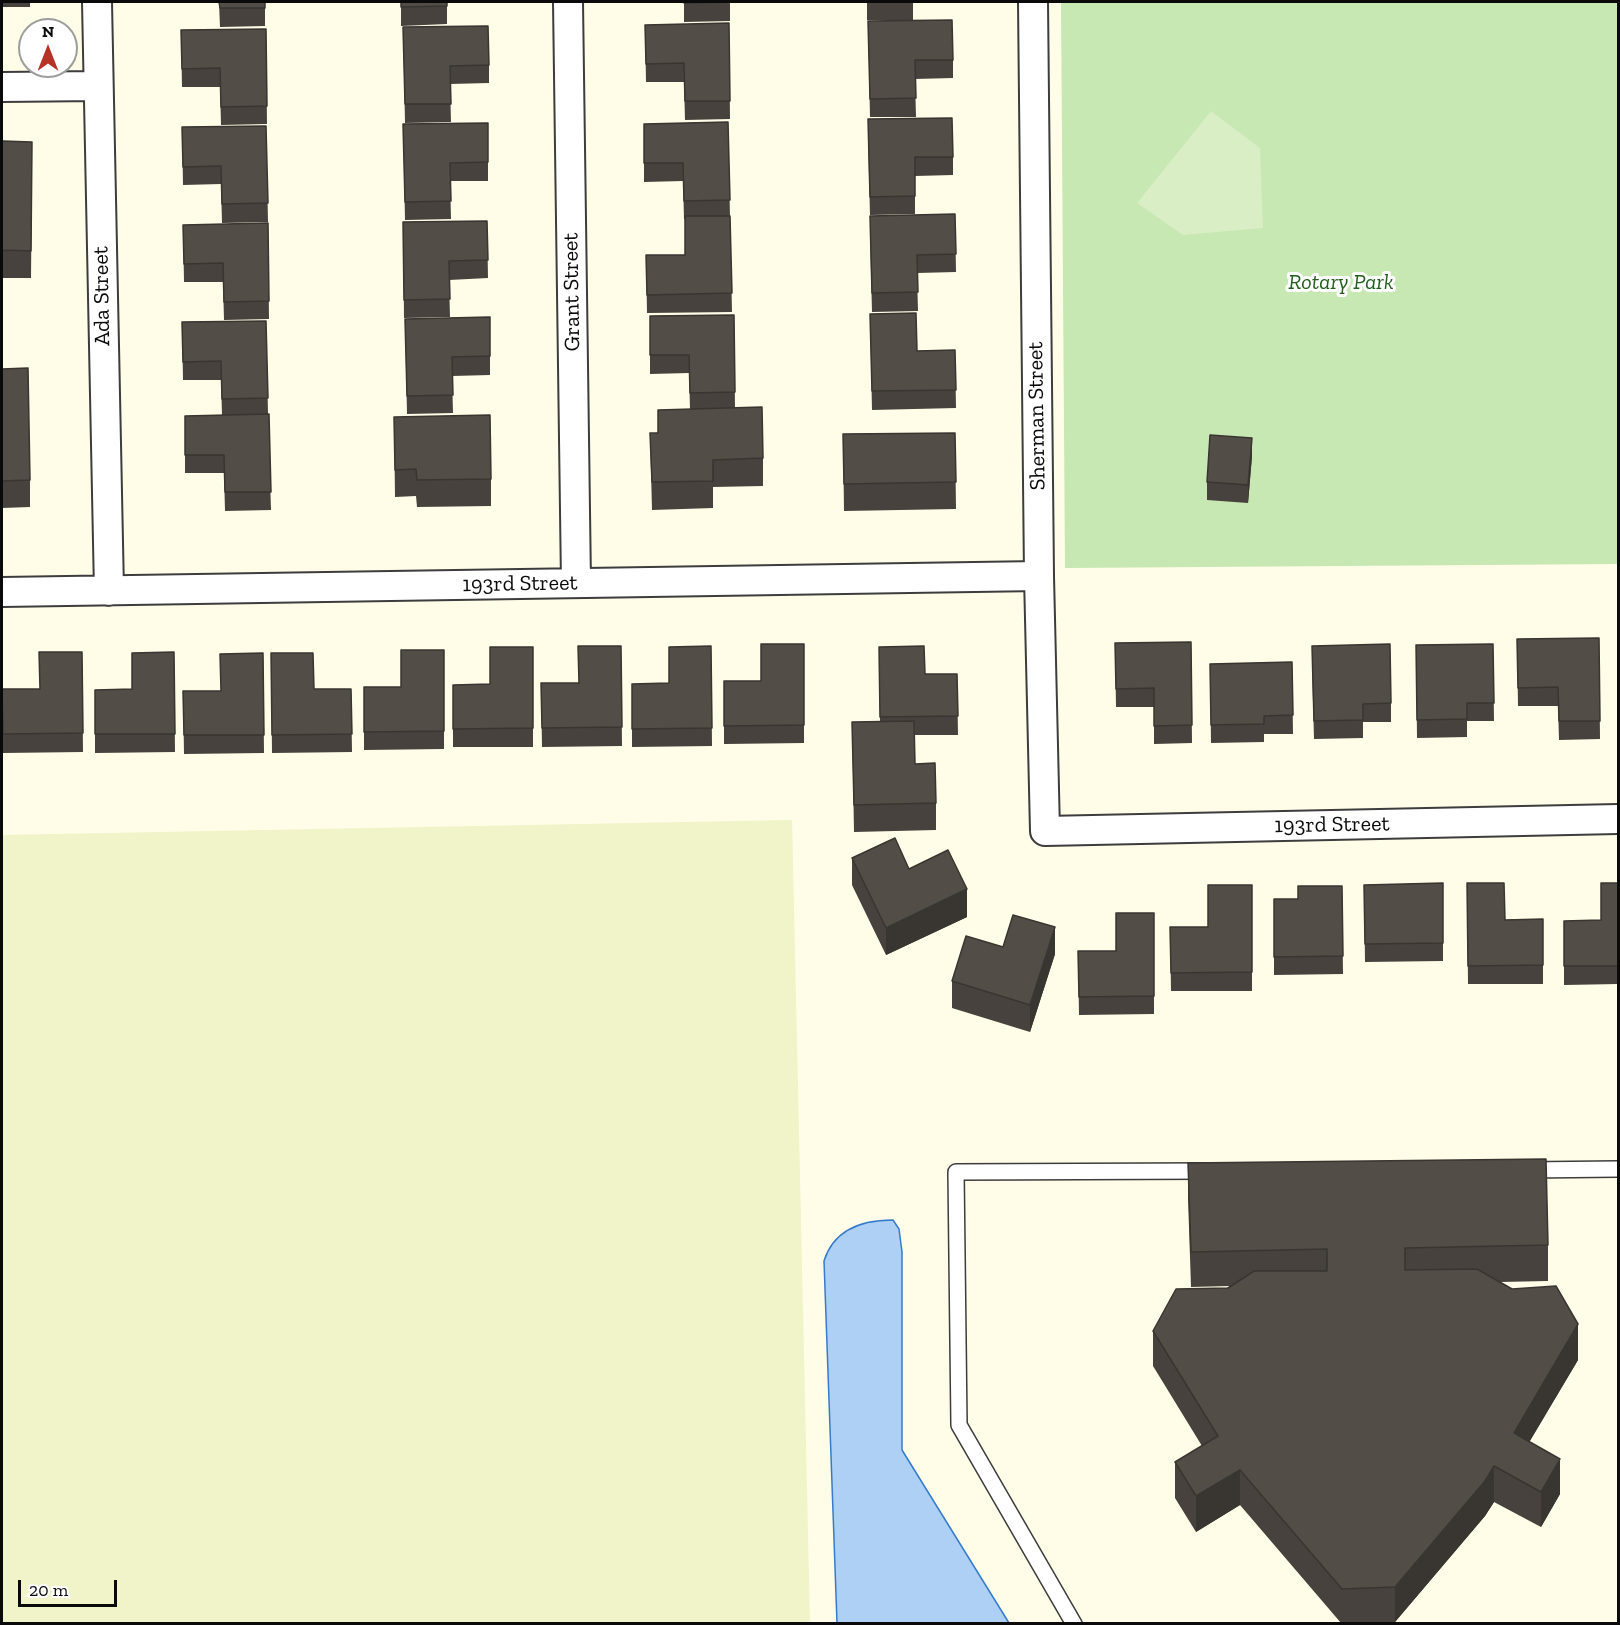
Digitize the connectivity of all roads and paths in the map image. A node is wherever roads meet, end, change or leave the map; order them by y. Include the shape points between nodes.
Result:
1 (97, 2) edge
2 (568, 2) edge
3 (1033, 2) edge
4 (97, 86) junction
5 (2, 87) edge
6 (1039, 576) junction
7 (576, 583) junction
8 (109, 591) junction
9 (2, 592) edge
10 (1618, 819) edge
11 (1045, 831) joint
12 (1618, 1169) edge
13 (1512, 1170) edge
14 (1228, 1171) edge
15 (1074, 1623) edge

1 - 4 street, Ada Street
2 - 7 street, Grant Street
3 - 6 street, Sherman Street
4 - 5 street
4 - 8 street, Ada Street
6 - 7 street, 193rd Street
6 - 11 street, Sherman Street
7 - 8 street, 193rd Street
8 - 9 street, 193rd Street
10 - 11 street, 193rd Street
12 - 13 lane
14 - 15 lane via 956,1172 959,1425

